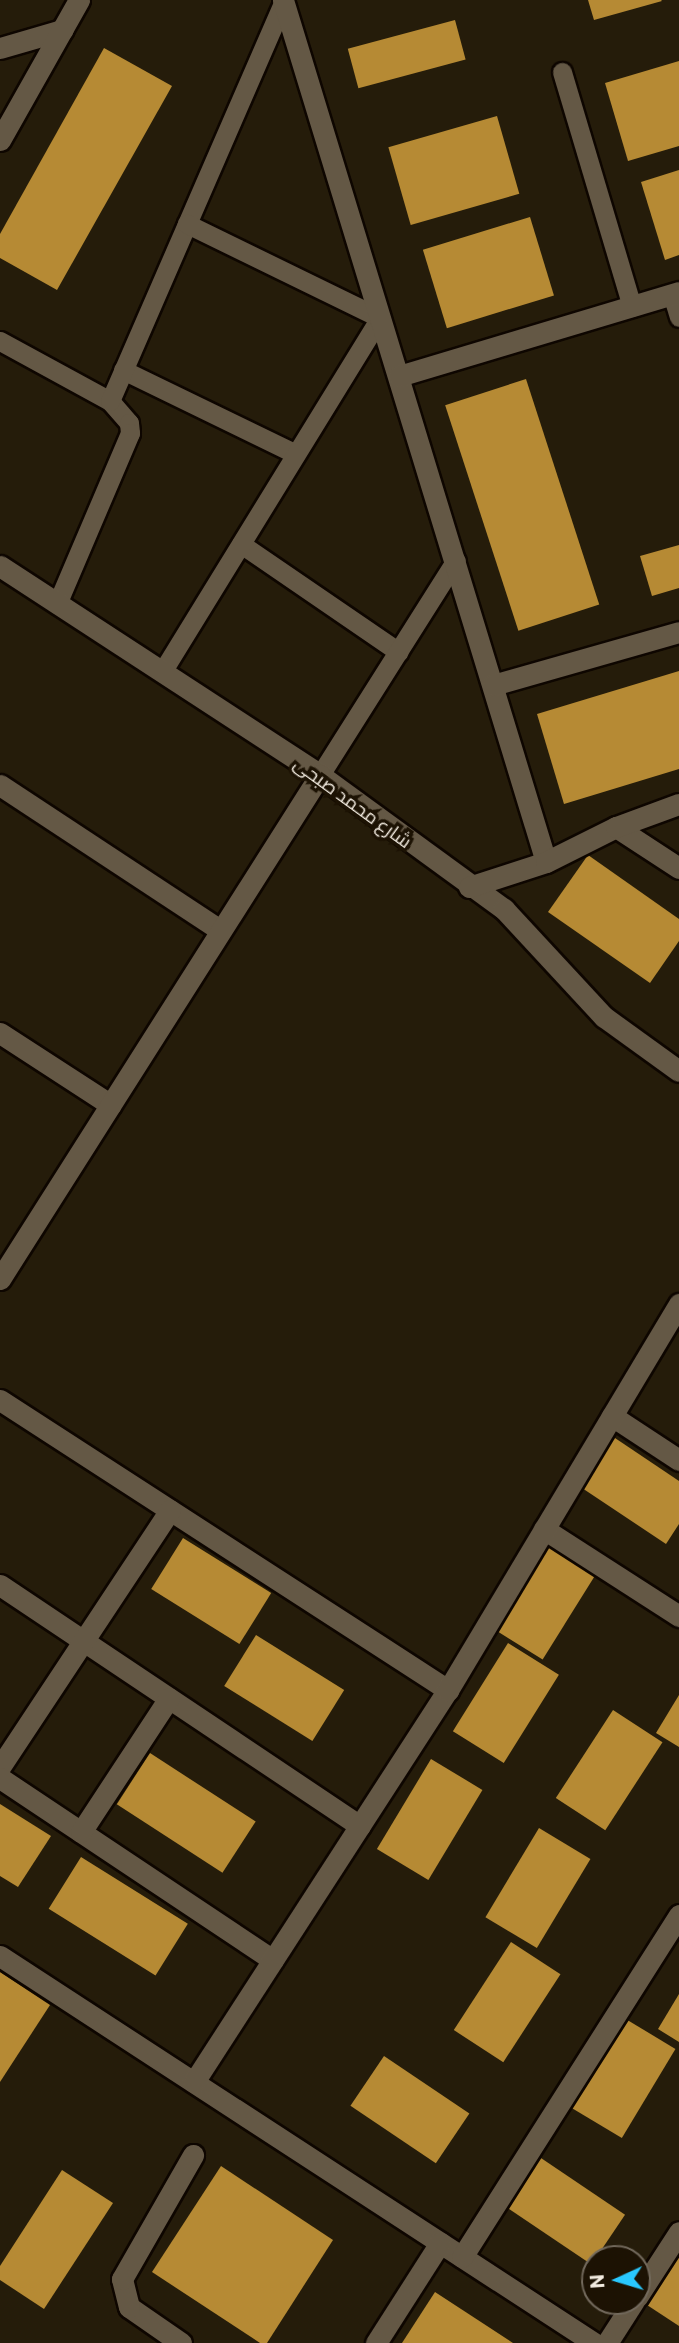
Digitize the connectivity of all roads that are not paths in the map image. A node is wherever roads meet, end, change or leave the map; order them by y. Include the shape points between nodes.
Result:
1 (79, 0) edge
2 (283, 1) edge
3 (62, 30) junction
4 (0, 48) edge
5 (562, 72) dead end
6 (0, 141) edge
7 (187, 224) junction
8 (676, 293) edge
9 (632, 307) junction
10 (679, 317) edge
11 (380, 318) junction
12 (0, 341) edge
13 (123, 370) junction
14 (399, 376) junction
15 (110, 401) junction
16 (296, 454) junction
17 (241, 544) junction
18 (457, 560) junction
19 (0, 566) edge
20 (57, 604) junction
21 (679, 632) edge
22 (399, 652) junction
23 (162, 673) junction
24 (493, 685) junction
25 (320, 775) junction
26 (0, 785) edge
27 (679, 804) edge
28 (616, 827) junction
29 (546, 862) junction
30 (679, 868) edge
31 (469, 887) junction
32 (220, 930) junction
33 (0, 1033) edge
34 (679, 1071) edge
35 (111, 1105) junction
36 (3, 1267) edge
37 (679, 1304) edge
38 (0, 1400) edge
39 (612, 1416) junction
40 (679, 1460) edge
41 (170, 1510) junction
42 (544, 1529) junction
43 (0, 1585) edge
44 (679, 1616) edge
45 (83, 1641) junction
46 (448, 1689) junction
47 (169, 1698) junction
48 (0, 1767) edge
49 (0, 1778) edge
50 (360, 1826) junction
51 (81, 1832) junction
52 (679, 1915) edge
53 (0, 1956) edge
54 (273, 1960) junction
55 (194, 2082) junction
56 (193, 2155) dead end
57 (679, 2232) edge
58 (440, 2243) junction
59 (462, 2257) junction
60 (651, 2276) edge
61 (625, 2315) edge
62 (181, 2343) edge
63 (376, 2343) edge
64 (594, 2343) edge
65 (607, 2343) edge

1 - 3 street
2 - 7 lane
2 - 11 street
3 - 4 street
3 - 6 street
5 - 9 lane
7 - 11 lane
7 - 13 lane
8 - 9 street
8 - 10 lane
9 - 14 street
11 - 14 street
11 - 16 lane
12 - 15 lane
13 - 15 lane
13 - 16 lane
14 - 18 street
15 - 20 lane via 124,412 130,433
16 - 17 lane
17 - 22 lane
17 - 23 lane
18 - 22 lane
18 - 24 street
19 - 20 street, شارع محمد صبحى
20 - 23 street, شارع محمد صبحى
21 - 24 street
22 - 25 lane
23 - 25 street, شارع محمد صبحى
24 - 29 street
25 - 31 street, شارع محمد صبحى
25 - 32 street
26 - 32 street
27 - 28 street
28 - 29 street
28 - 30 street
29 - 31 street
31 - 34 street, شارع محمد صبحى via 504,909 604,1017
32 - 35 street
33 - 35 street
35 - 36 street
37 - 39 street
38 - 41 street
39 - 40 street
39 - 42 street
41 - 45 street
41 - 46 street
42 - 44 street
42 - 46 street
43 - 45 street
45 - 47 street
45 - 48 street
46 - 50 street
47 - 50 street
47 - 51 street
49 - 51 street
50 - 54 street
51 - 54 street
52 - 59 street
53 - 55 street
54 - 55 street
55 - 58 street
56 - 62 street via 122,2279 130,2306
57 - 60 street
58 - 59 street
58 - 63 street
59 - 64 street
61 - 65 street

